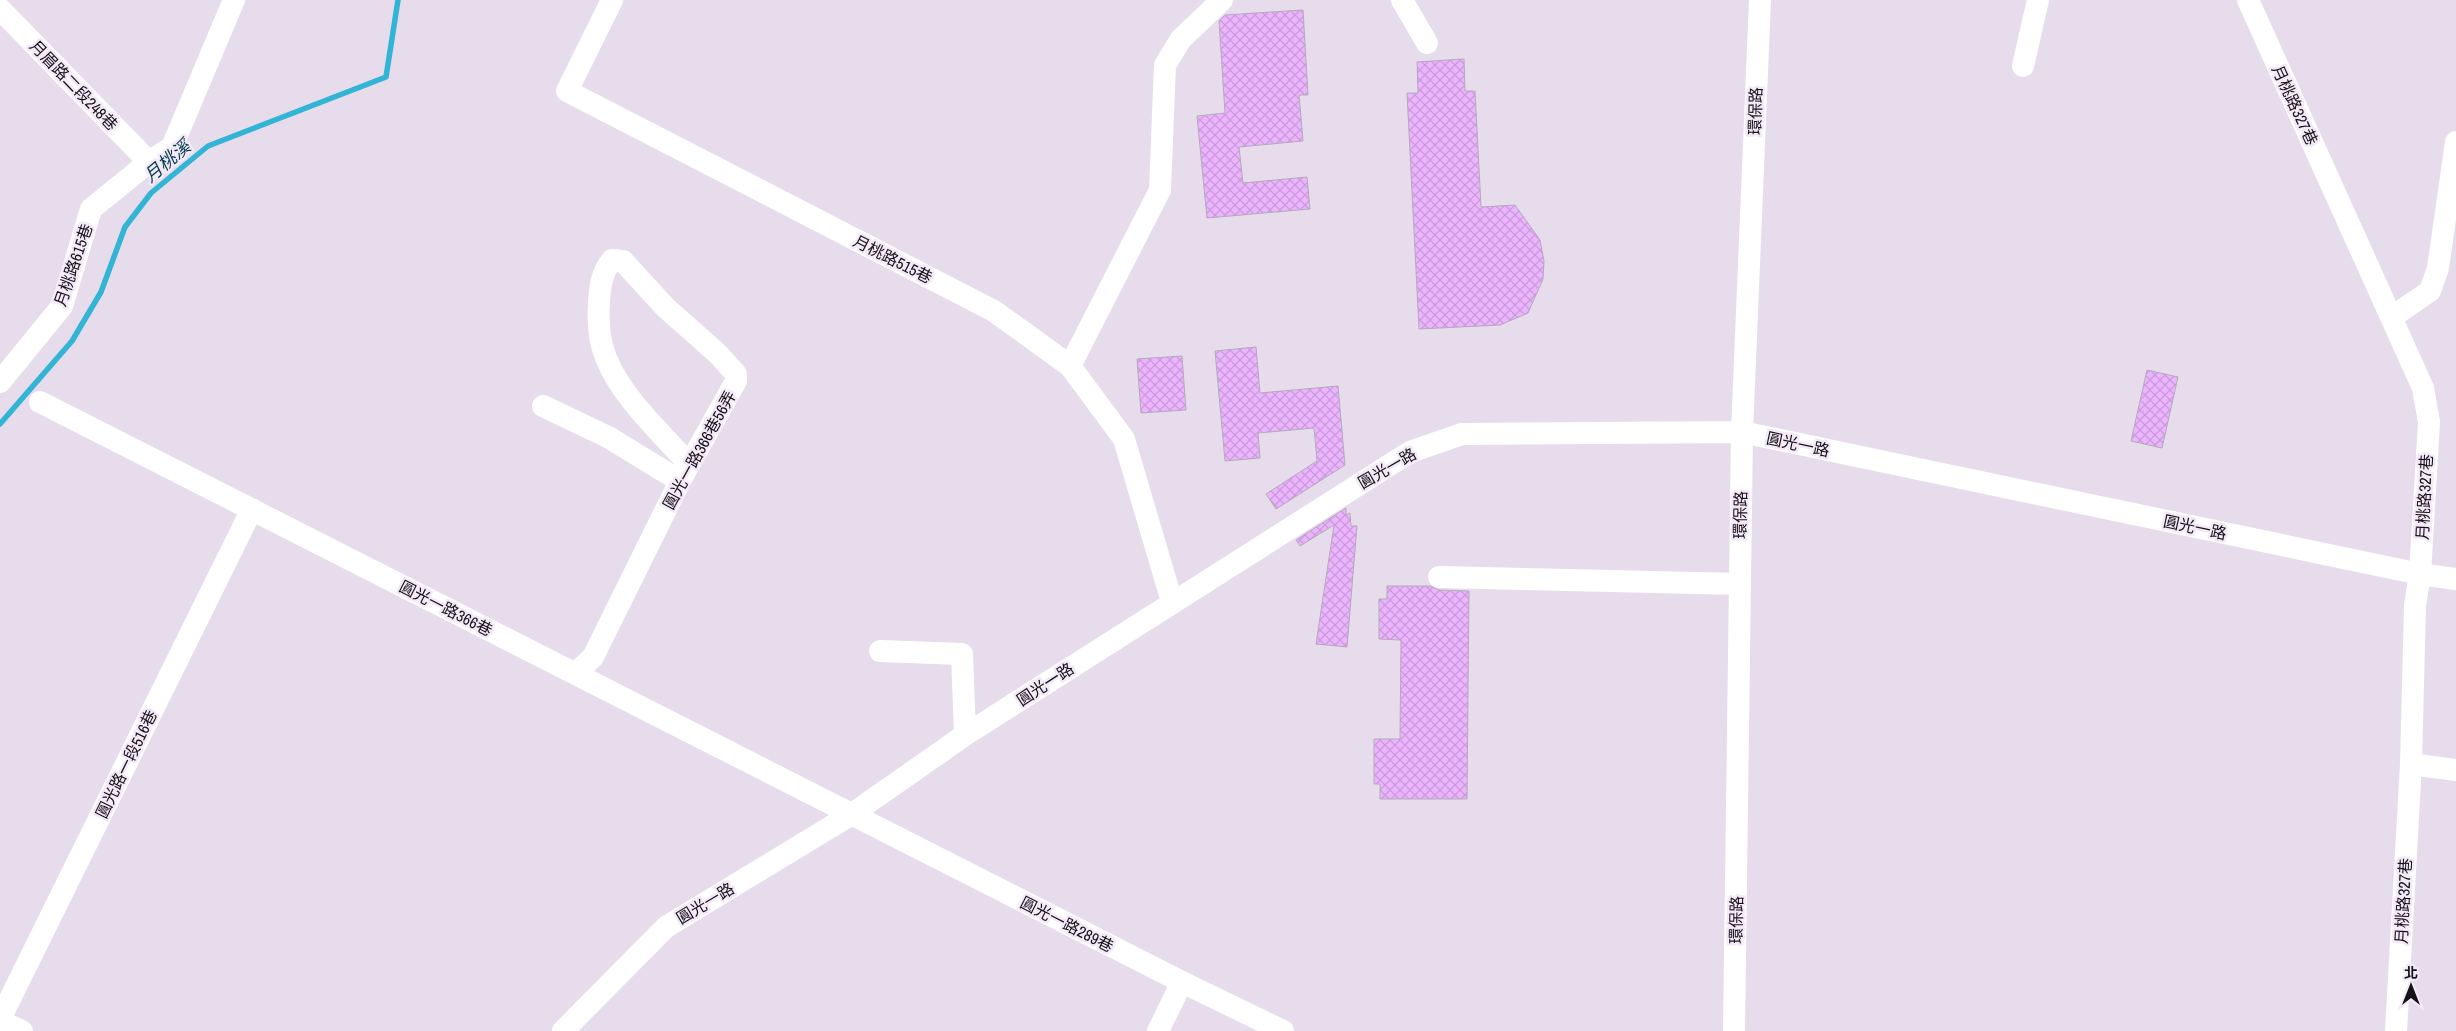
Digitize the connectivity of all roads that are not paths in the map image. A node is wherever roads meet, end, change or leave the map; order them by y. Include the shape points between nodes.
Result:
1 (234, 0) edge
2 (612, 0) edge
3 (1222, 0) edge
4 (1402, 0) edge
5 (1760, 0) edge
6 (2038, 0) edge
7 (2248, 0) edge
8 (0, 9) edge
9 (1427, 43) dead end
10 (2023, 66) dead end
11 (2456, 142) edge
12 (148, 162) junction
13 (2392, 317) junction
14 (1070, 366) junction
15 (0, 382) edge
16 (40, 402) dead end
17 (543, 406) dead end
18 (1742, 432) junction
19 (685, 472) junction
20 (252, 509) junction
21 (2420, 574) junction
22 (1440, 577) dead end
23 (2456, 579) edge
24 (1740, 584) junction
25 (1172, 602) junction
26 (880, 650) dead end
27 (576, 673) junction
28 (965, 735) junction
29 (2411, 764) junction
30 (2456, 770) edge
31 (852, 814) junction
32 (1182, 982) junction
33 (0, 1020) edge
34 (22, 1031) edge
35 (563, 1031) edge
36 (1158, 1031) edge
37 (1283, 1031) edge
38 (1734, 1031) edge
39 (2396, 1031) edge

1 - 12 street, 月桃路615巷 via 172,146
2 - 14 street, 月桃路515巷 via 567,90 994,311
3 - 14 street via 1181,39 1165,65 1160,190
4 - 9 street
5 - 18 street, 環保路
6 - 10 street
7 - 13 street, 月桃路327巷
8 - 12 street, 月眉路二段248巷
11 - 13 street via 2438,268 2430,291
12 - 15 street, 月桃路615巷 via 91,210 62,306
13 - 21 street, 月桃路327巷 via 2423,388 2429,422
14 - 25 street, 月桃路515巷 via 1124,440
16 - 20 street, 圓光一路366巷
17 - 19 street
18 - 21 street, 圓光一路
18 - 24 street, 環保路
18 - 25 street, 圓光一路 via 1462,434 1410,452
19 - 19 street, 圓光一路366巷56弄 via 727,400 736,374 665,307 623,261 612,260 600,281 598,313 604,352 618,380
19 - 27 street, 圓光一路366巷56弄 via 593,657
20 - 27 street, 圓光一路366巷
20 - 33 street, 圓光路一段516巷
21 - 23 street, 圓光一路
21 - 29 street, 月桃路327巷 via 2415,605
22 - 24 street
24 - 38 street, 環保路
25 - 28 street, 圓光一路
26 - 28 street via 962,654
27 - 31 street, 圓光一路366巷
28 - 31 street, 圓光一路
29 - 30 street
29 - 39 street, 月桃路327巷
31 - 32 street, 圓光一路289巷
31 - 35 street, 圓光一路 via 666,927
32 - 36 street
32 - 37 street, 圓光一路289巷
33 - 34 street

